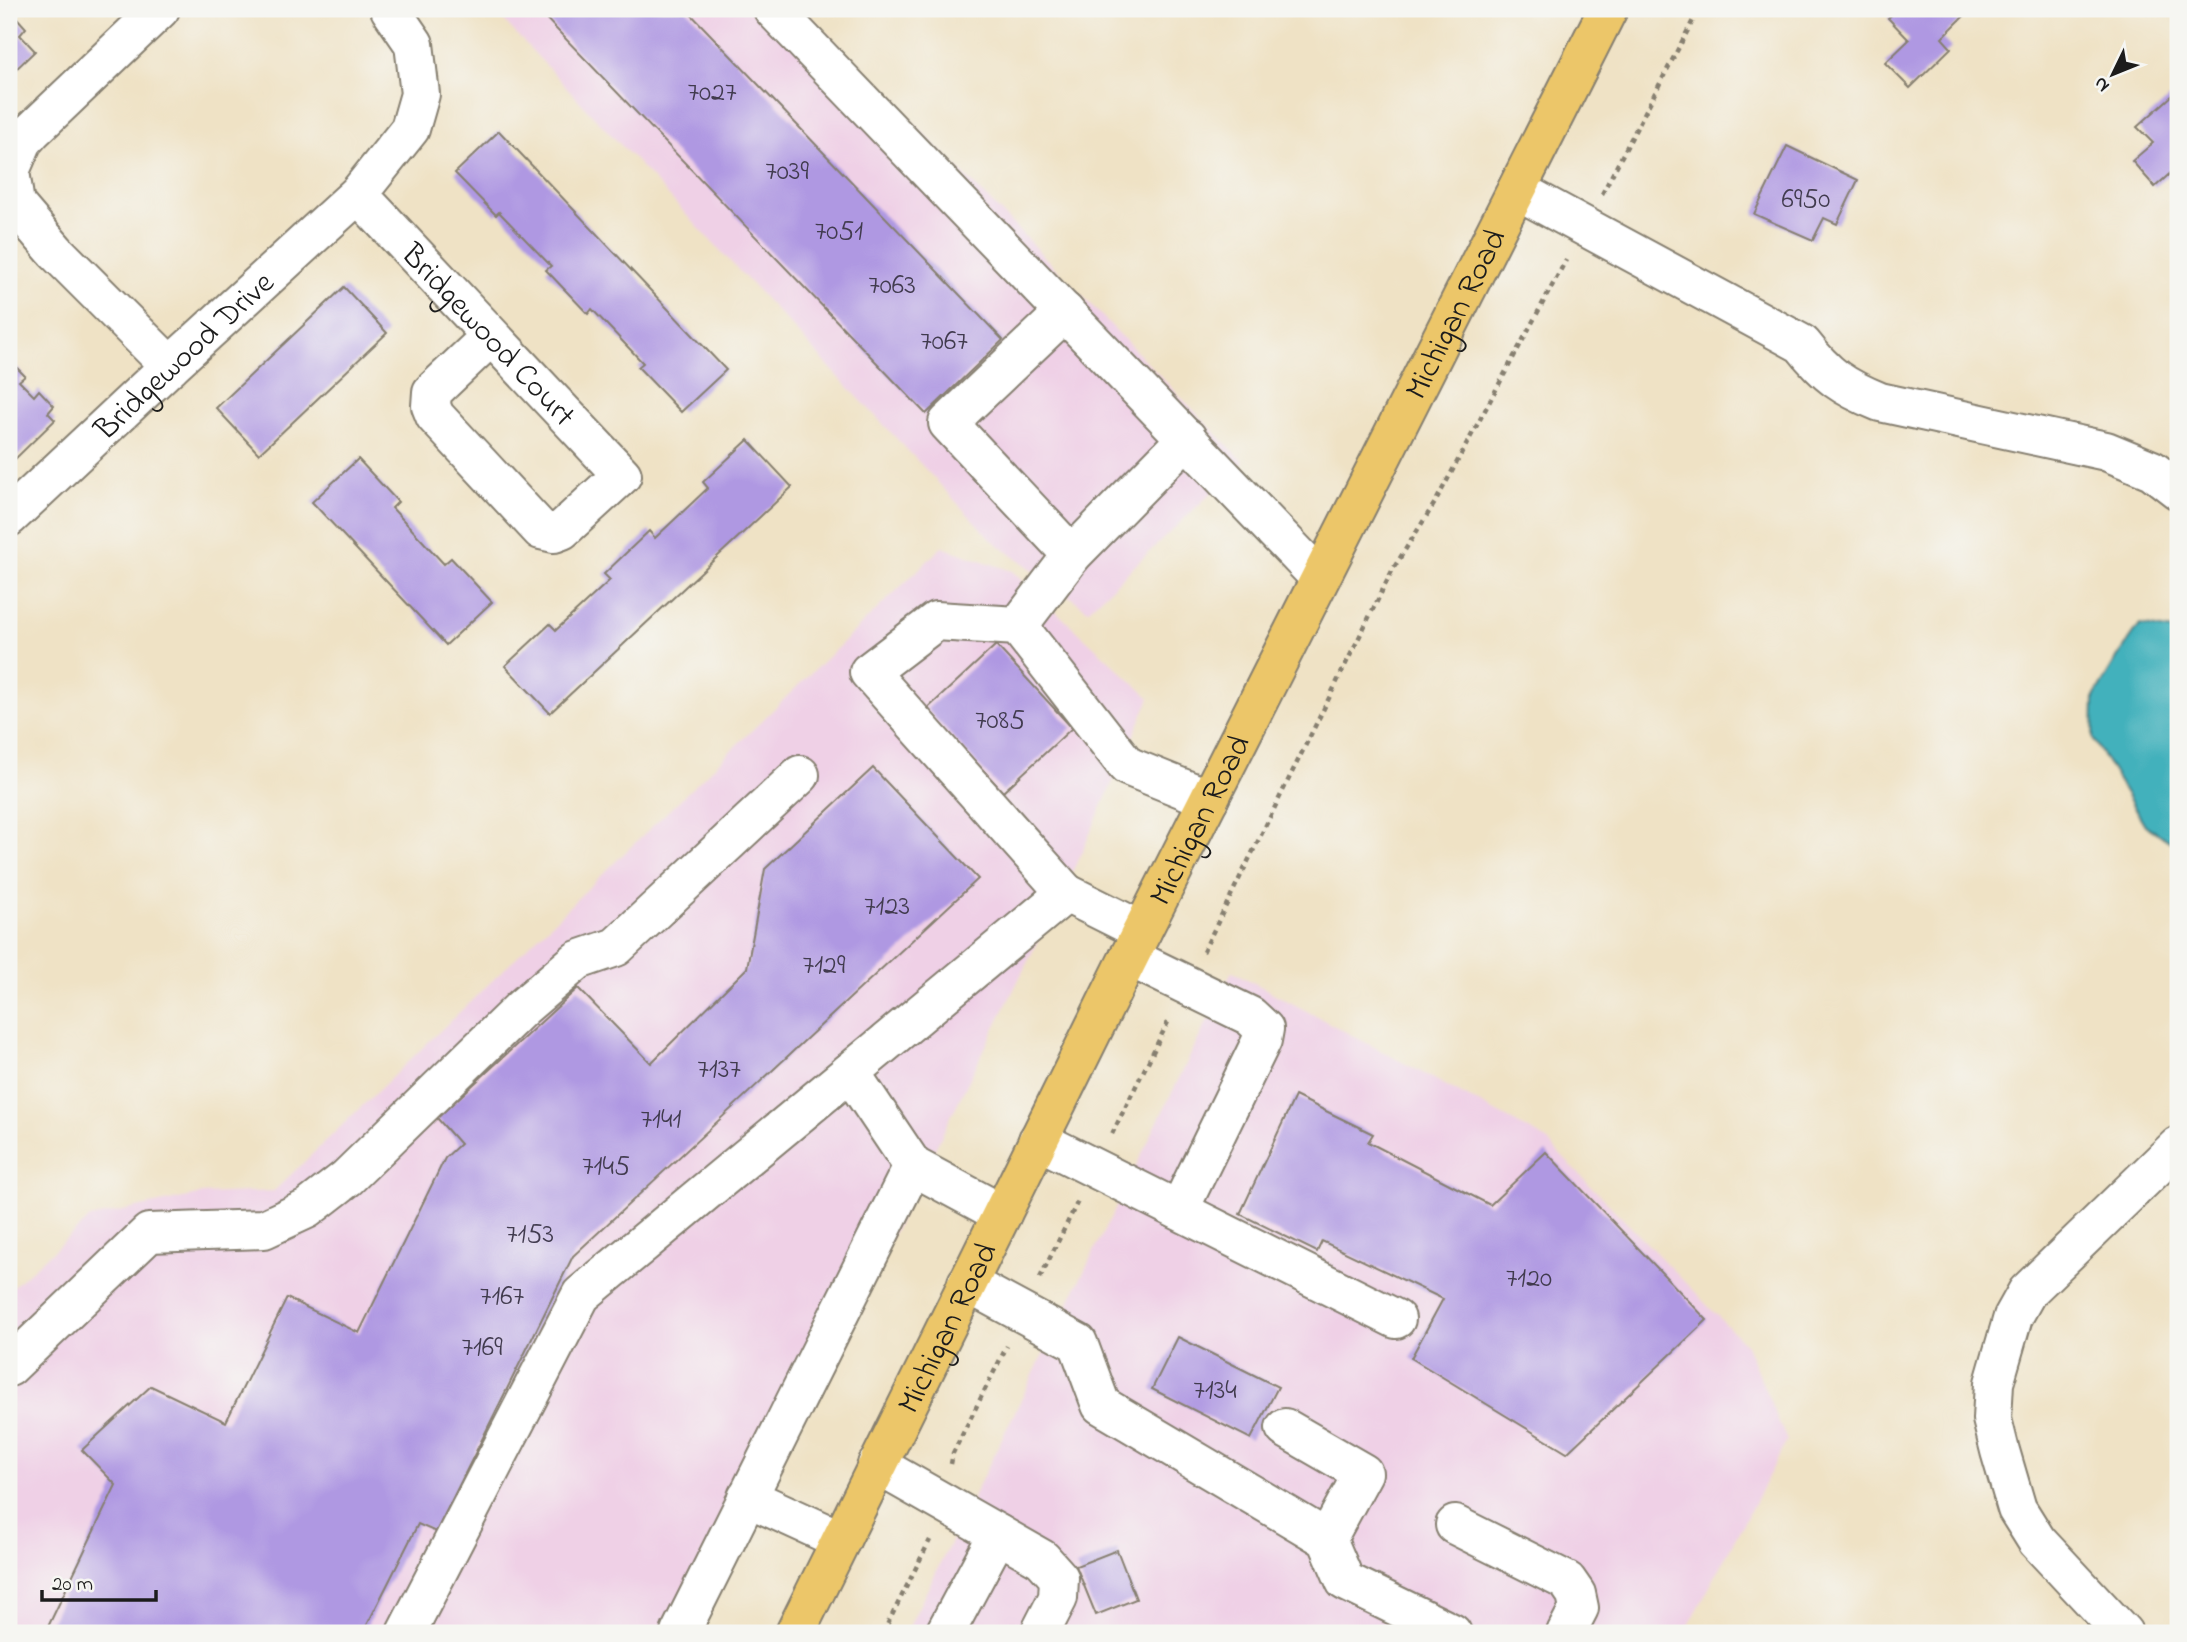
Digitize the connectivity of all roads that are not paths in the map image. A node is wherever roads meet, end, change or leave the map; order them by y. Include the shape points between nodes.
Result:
1 (160, 9) edge
2 (390, 9) edge
3 (1608, 9) edge
4 (784, 12) edge
5 (1517, 190) junction
6 (358, 194) junction
7 (1065, 312) junction
8 (491, 336) junction
9 (170, 366) junction
10 (1187, 438) junction
11 (2178, 490) edge
12 (9, 517) edge
13 (1072, 555) junction
14 (1321, 578) junction
15 (1018, 626) junction
16 (800, 775) dead end
17 (1209, 799) junction
18 (1066, 893) junction
19 (1136, 944) junction
20 (850, 1072) junction
21 (1038, 1140) junction
22 (2178, 1146) edge
23 (913, 1166) junction
24 (1179, 1210) junction
25 (1002, 1214) junction
26 (967, 1283) junction
27 (1396, 1319) dead end
28 (9, 1367) edge
29 (1285, 1428) dead end
30 (877, 1465) junction
31 (747, 1497) junction
32 (1455, 1525) dead end
33 (998, 1534) junction
34 (1327, 1539) junction
35 (841, 1540) junction
36 (406, 1633) edge
37 (680, 1633) edge
38 (795, 1633) edge
39 (945, 1633) edge
40 (1040, 1633) edge
41 (1452, 1633) edge
42 (1566, 1633) edge
43 (2123, 1633) edge

1 - 9 street via 23,141 10,171 15,204 56,252
2 - 6 street, Bridgewood Drive via 414,44 420,94 410,129
3 - 5 main road, Michigan Road
4 - 7 street
5 - 11 street via 1802,344 1846,387 1880,402 2106,451 2152,470
5 - 14 main road, Michigan Road
6 - 8 street, Bridgewood Court
6 - 9 street, Bridgewood Drive
7 - 10 street
7 - 13 street via 948,423
8 - 8 street, Bridgewood Court via 622,475 554,533 541,530 435,416 431,406 432,392
9 - 12 street, Bridgewood Drive
10 - 13 street
10 - 14 street
13 - 15 street
14 - 17 main road, Michigan Road
15 - 17 street via 1127,766
15 - 18 street via 936,621 869,672
16 - 28 street via 616,947 578,960 523,1007 347,1178 307,1209 264,1229 149,1233
17 - 19 main road, Michigan Road
18 - 19 street
18 - 20 street
19 - 21 main road, Michigan Road
19 - 24 street via 1186,985 1250,1016 1264,1029
20 - 23 street
20 - 36 street via 580,1294
21 - 24 street
21 - 25 main road, Michigan Road
22 - 43 street via 2027,1292 2013,1317 1994,1383 1992,1419 2017,1509 2037,1541
23 - 25 street
23 - 31 street
24 - 27 street
25 - 26 main road, Michigan Road
26 - 30 main road, Michigan Road
26 - 34 street via 1078,1343 1101,1405
29 - 34 street via 1363,1473
30 - 33 street
30 - 35 main road, Michigan Road
31 - 35 street
31 - 37 street
32 - 42 street via 1567,1581 1579,1608
33 - 39 street
33 - 40 street via 1042,1559 1059,1578 1058,1598
34 - 41 street via 1345,1581
35 - 38 main road, Michigan Road

